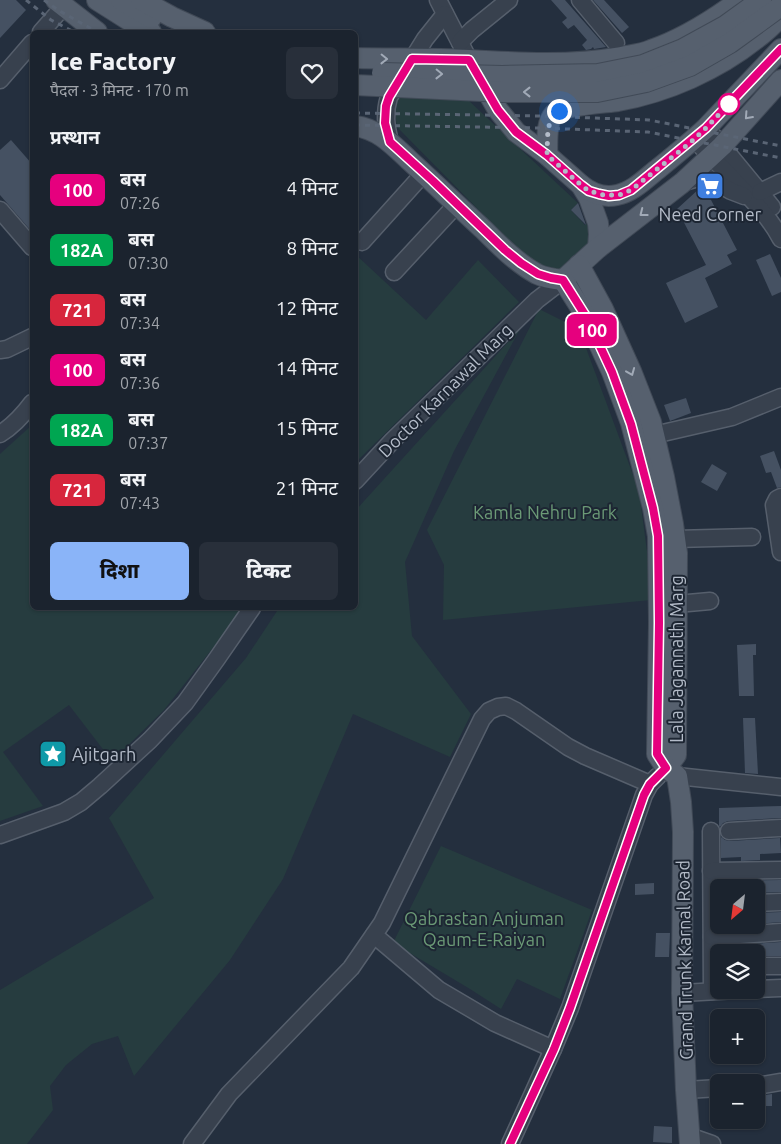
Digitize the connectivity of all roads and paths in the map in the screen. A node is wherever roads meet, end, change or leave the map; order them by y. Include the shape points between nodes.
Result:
1 (97, 0) edge
2 (120, 0) edge
3 (141, 0) edge
4 (509, 0) edge
5 (580, 0) edge
6 (740, 0) edge
7 (761, 0) edge
8 (60, 3) edge
9 (781, 6) edge
10 (441, 7) edge
11 (781, 15) edge
12 (42, 30) edge
13 (94, 30) edge
14 (147, 30) edge
15 (172, 30) edge
16 (201, 30) edge
17 (460, 42) junction
18 (616, 43) dead end
19 (30, 44) edge
20 (781, 49) edge
21 (358, 58) edge
22 (412, 59) junction
23 (469, 60) junction
24 (358, 72) edge
25 (0, 80) edge
26 (781, 80) edge
27 (358, 85) edge
28 (358, 127) edge
29 (700, 134) junction
30 (390, 142) junction
31 (716, 151) junction
32 (547, 155) junction
33 (424, 173) junction
34 (781, 182) edge
35 (682, 183) junction
36 (581, 185) junction
37 (755, 195) junction
38 (456, 204) junction
39 (0, 210) edge
40 (781, 219) edge
41 (781, 239) edge
42 (362, 242) dead end
43 (30, 245) edge
44 (598, 248) junction
45 (579, 266) junction
46 (394, 272) dead end
47 (538, 274) junction
48 (563, 280) junction
49 (537, 300) junction
50 (30, 338) edge
51 (0, 350) edge
52 (781, 397) edge
53 (30, 406) edge
54 (0, 434) edge
55 (654, 435) junction
56 (358, 478) edge
57 (781, 497) edge
58 (668, 530) junction
59 (752, 537) dead end
60 (781, 552) edge
61 (710, 602) dead end
62 (677, 604) junction
63 (251, 610) edge
64 (672, 772) junction
65 (650, 784) junction
66 (781, 786) edge
67 (781, 828) edge
68 (729, 830) dead end
69 (711, 831) dead end
70 (0, 835) edge
71 (781, 870) edge
72 (711, 871) junction
73 (712, 879) edge
74 (781, 902) edge
75 (765, 903) edge
76 (781, 932) edge
77 (712, 934) edge
78 (374, 935) junction
79 (712, 937) junction
80 (713, 944) edge
81 (765, 966) edge
82 (781, 966) edge
83 (781, 988) edge
84 (765, 989) edge
85 (710, 991) edge
86 (682, 993) junction
87 (554, 1049) junction
88 (781, 1082) edge
89 (765, 1085) edge
90 (710, 1089) edge
91 (686, 1090) junction
92 (689, 1140) edge
93 (192, 1144) edge
94 (510, 1144) edge
95 (712, 1144) edge

1 - 14 main road
2 - 15 main road
3 - 16 main road
4 - 17 street
5 - 18 street
6 - 23 main road via 692,32 649,51 575,62
24 -> 7 main road, bridge via 502,76 598,74 643,65 683,49 725,26
8 - 12 street
8 - 13 main road
9 -> 27 main road, bridge via 730,43 690,66 646,82 597,92 503,92
10 - 17 street
10 - 22 street
11 - 32 main road via 749,45 693,77 647,95 556,113 549,125
17 - 23 street
19 - 25 street
20 - 29 main road
21 -> 22 main road
22 - 23 main road
22 - 30 street via 386,106 385,123
23 - 32 main road via 498,110 516,132
26 -> 31 main road
28 - 30 main road via 370,129
29 - 31 street
29 - 36 main road via 631,190 609,196 589,191
30 - 33 main road
31 - 35 main road
31 - 37 street
32 - 36 main road
33 - 38 main road
33 - 42 street
34 - 37 street
35 - 37 street via 705,176 731,190
35 -> 44 main road
36 - 44 main road via 598,223
37 - 40 street
37 - 41 street
38 - 46 street
38 - 47 main road via 505,250
39 - 43 street
44 - 45 main road
45 - 48 main road
45 -> 55 main road, Lala Jagannath Marg via 631,371
47 - 48 main road
47 - 49 street
48 - 49 street, Doctor Karnawal Marg
48 - 58 main road, Lala Jagannath Marg via 587,318 612,372 631,424 651,500
49 - 56 street, Doctor Karnawal Marg
50 - 51 street
52 - 55 street via 732,417
53 - 54 street
55 - 58 main road, Lala Jagannath Marg
57 - 60 street via 774,506
58 - 59 street
58 - 62 main road, Lala Jagannath Marg via 677,553
58 - 64 main road, Lala Jagannath Marg via 658,536 657,754
61 - 62 street
62 - 64 main road, Lala Jagannath Marg via 676,755
63 - 70 street via 185,703 100,786 64,812
64 - 65 street
64 - 66 street
64 - 86 main road, Grand Trunk Karnal Road via 681,802 683,832
65 - 78 street via 568,747 506,706 489,711 482,719
65 - 87 street
67 - 68 street
69 - 72 street
71 - 72 street
72 - 73 street
74 - 75 street
76 - 79 street
77 - 79 street
78 - 87 street via 439,990 495,1023
78 - 93 street via 351,968 229,1094
79 - 80 street
81 - 82 street
83 - 84 street
85 - 86 street
86 - 91 main road, Grand Trunk Karnal Road
87 - 94 street
88 - 89 street
90 - 91 street
91 - 92 main road, Grand Trunk Karnal Road
92 - 95 street

